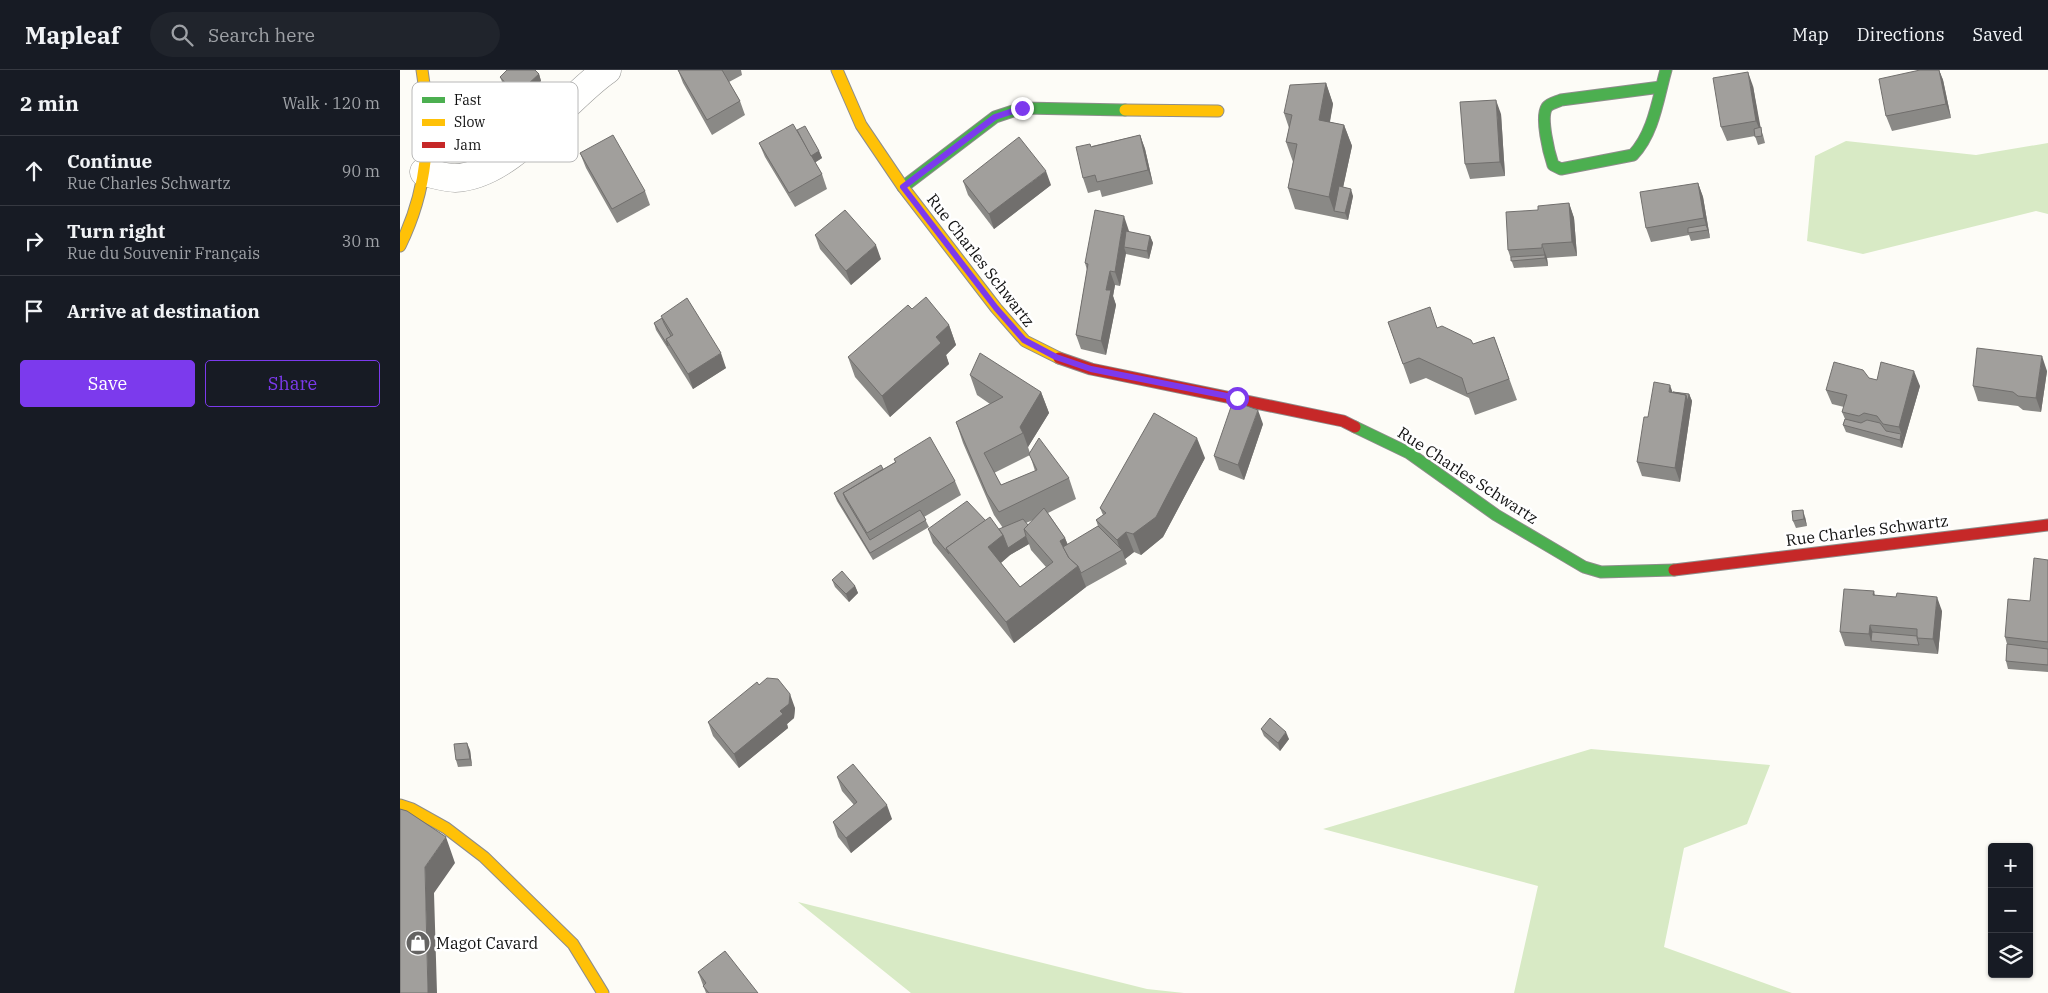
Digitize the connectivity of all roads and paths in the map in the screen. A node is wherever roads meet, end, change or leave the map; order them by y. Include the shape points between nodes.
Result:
1 (607, 70) edge
2 (837, 70) edge
3 (1666, 70) edge
4 (1661, 86) junction
5 (578, 95) edge
6 (1218, 111) dead end
7 (425, 162) edge
8 (500, 162) edge
9 (424, 172) junction
10 (903, 187) junction
11 (400, 246) edge
12 (2048, 524) edge
13 (400, 805) edge
14 (603, 993) edge

1 - 5 street
2 - 10 street, Rue Charles Schwartz via 861,125
3 - 4 street
4 - 4 street via 1562,100 1548,105 1544,112 1553,165 1561,169 1633,155 1640,150
6 - 10 street via 1022,108 995,117
7 - 9 street
8 - 9 street via 484,172 454,178
9 - 11 street via 418,203
10 - 12 street, Rue Charles Schwartz via 1024,340 1056,357 1091,369 1343,421 1409,453 1496,515 1584,568 1609,572 1664,571
13 - 14 street via 446,828 484,857 573,944

